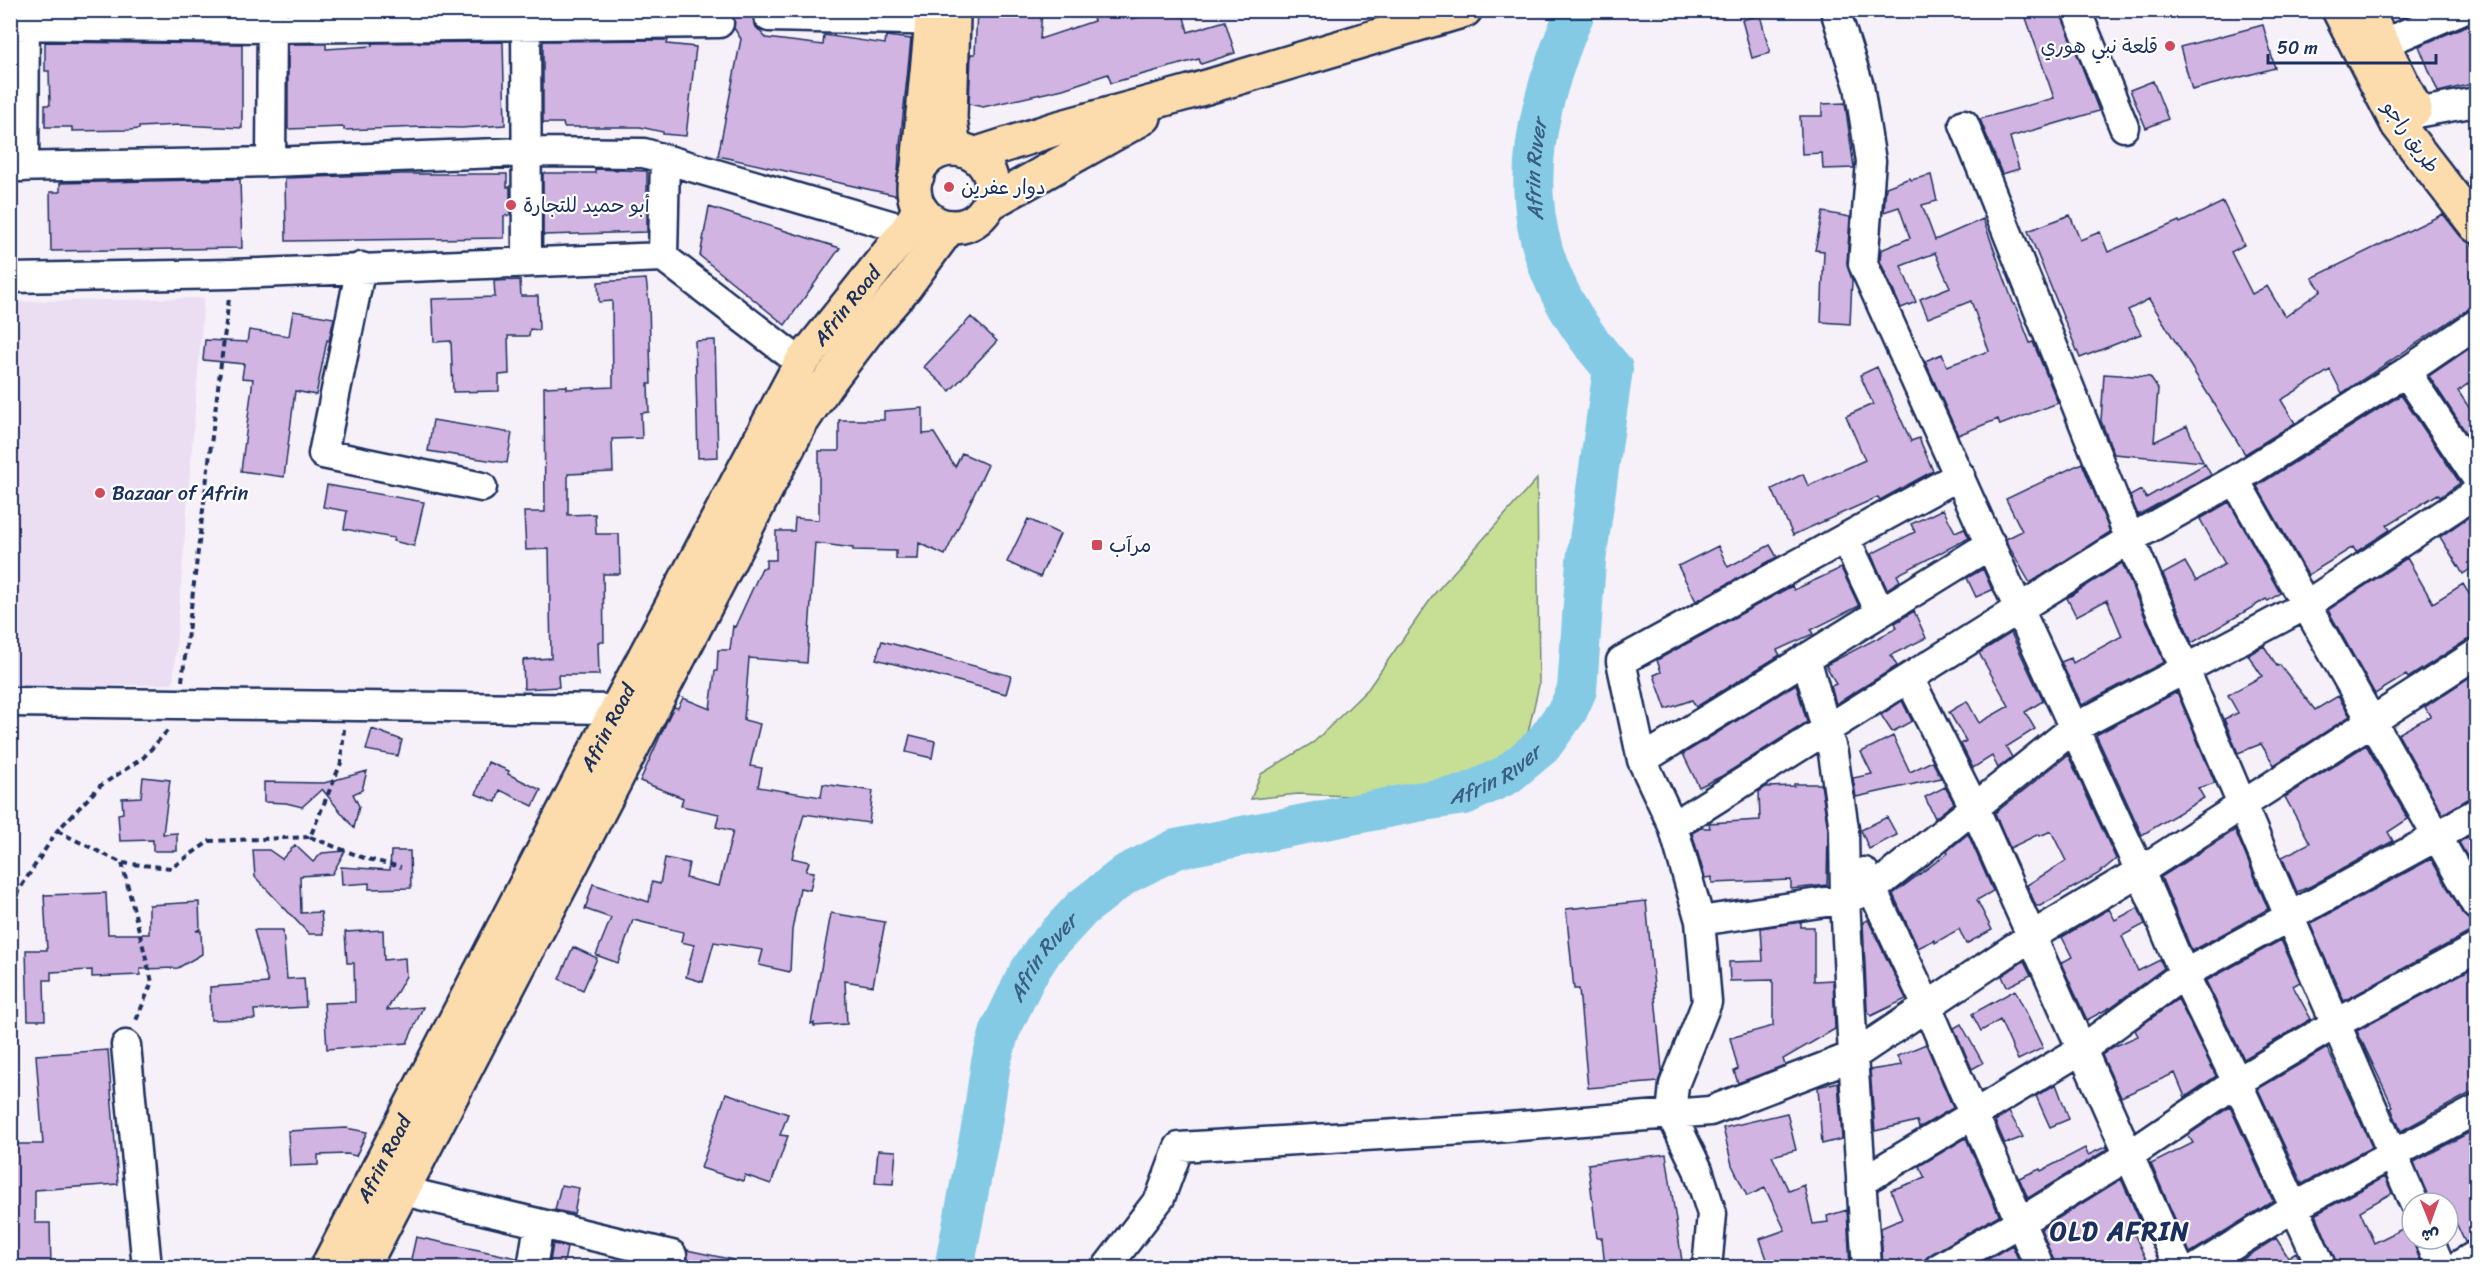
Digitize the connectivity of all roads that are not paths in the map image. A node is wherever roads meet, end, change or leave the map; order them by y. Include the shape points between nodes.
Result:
1 (769, 10) edge
2 (1465, 10) edge
3 (1835, 10) edge
4 (2076, 10) edge
5 (2339, 10) edge
6 (2366, 10) edge
7 (2461, 10) edge
8 (673, 16) edge
9 (942, 16) edge
10 (526, 17) edge
11 (272, 19) edge
12 (20, 20) edge
13 (719, 23) dead end
14 (2382, 44) junction
15 (1190, 92) junction
16 (2476, 102) edge
17 (2407, 119) junction
18 (1964, 124) dead end
19 (2124, 127) dead end
20 (526, 152) junction
21 (964, 152) junction
22 (665, 159) junction
23 (271, 162) junction
24 (17, 167) edge
25 (917, 176) junction
26 (2476, 188) edge
27 (990, 203) junction
28 (914, 220) junction
29 (2476, 226) edge
30 (949, 227) junction
31 (663, 257) junction
32 (527, 262) junction
33 (361, 267) junction
34 (10, 278) edge
35 (2476, 324) edge
36 (801, 363) junction
37 (2406, 372) junction
38 (1960, 475) junction
39 (2476, 477) edge
40 (2235, 480) junction
41 (482, 488) dead end
42 (2476, 493) edge
43 (1845, 538) junction
44 (2130, 539) junction
45 (1991, 544) junction
46 (2306, 605) junction
47 (2019, 609) junction
48 (1880, 612) junction
49 (2476, 654) edge
50 (1806, 658) junction
51 (2186, 669) junction
52 (1909, 678) junction
53 (10, 702) edge
54 (616, 709) junction
55 (2371, 722) junction
56 (2074, 728) junction
57 (1826, 729) junction
58 (1642, 760) junction
59 (2243, 804) junction
60 (1974, 807) junction
61 (2476, 813) edge
62 (1673, 826) junction
63 (1844, 830) junction
64 (2436, 837) junction
65 (2140, 871) junction
66 (1873, 890) junction
67 (1845, 899) junction
68 (2476, 905) edge
69 (2289, 916) junction
70 (1700, 921) junction
71 (2032, 936) junction
72 (2476, 948) edge
73 (2184, 974) junction
74 (1927, 1005) junction
75 (2337, 1023) junction
76 (126, 1046) road end
77 (2081, 1050) junction
78 (1853, 1056) junction
79 (2237, 1082) junction
80 (2476, 1110) edge
81 (1671, 1114) junction
82 (1974, 1116) junction
83 (2392, 1154) junction
84 (2128, 1156) junction
85 (1861, 1182) junction
86 (402, 1191) junction
87 (2409, 1191) edge
88 (2294, 1207) junction
89 (2020, 1222) junction
90 (539, 1224) junction
91 (2434, 1251) edge
92 (672, 1255) dead end
93 (2476, 1255) edge
94 (147, 1268) edge
95 (327, 1268) edge
96 (362, 1268) edge
97 (532, 1268) edge
98 (1106, 1268) edge
99 (1707, 1268) edge
100 (1867, 1268) edge
101 (1938, 1268) edge
102 (2040, 1268) edge
103 (2179, 1268) edge
104 (2197, 1268) edge
105 (2322, 1268) edge
106 (2441, 1268) edge
107 (2454, 1268) edge

1 - 9 street via 769,18
2 - 15 main road
3 - 38 street via 1859,86 1871,161 1863,264
4 - 19 street
5 - 17 main road, طريق راجو
6 - 14 main road, طريق راجو
7 - 14 street
8 - 10 street
8 - 13 street
9 - 21 main road via 950,118
9 - 25 main road
10 - 11 street
10 - 20 street
11 - 12 street
11 - 23 street
12 - 24 street
14 - 17 main road, طريق راجو
15 - 21 main road
15 - 27 main road
16 - 17 street
17 - 26 main road, طريق راجو
17 - 29 main road, طريق راجو
18 - 44 street
20 - 22 street via 644,153
20 - 23 street
20 - 32 street
21 - 25 main road via 944,151 927,160
21 - 27 main road via 988,171 992,182
22 - 28 street
22 - 31 street
23 - 24 street
25 - 28 main road
27 - 30 main road via 973,222
28 - 30 main road via 928,218
28 - 36 main road, Afrin Road
30 - 86 main road, Afrin Road via 800,424
31 - 32 street
31 - 36 street
32 - 33 street
33 - 34 street
33 - 41 street via 323,454
35 - 37 street
36 - 54 main road, Afrin Road
37 - 39 street
37 - 40 street
38 - 43 street
38 - 45 street
40 - 44 street
40 - 46 street
42 - 46 street
43 - 48 street
43 - 58 street via 1621,661
44 - 47 street
44 - 51 street
45 - 47 street
45 - 48 street
46 - 51 street
46 - 55 street
47 - 52 street
47 - 56 street
48 - 50 street
49 - 55 street
50 - 57 street
50 - 58 street
51 - 56 street
51 - 59 street
52 - 57 street
52 - 60 street
53 - 54 street
54 - 95 main road, Afrin Road
55 - 59 street
55 - 64 street
56 - 60 street
56 - 65 street
57 - 62 street
57 - 63 street
58 - 62 street
59 - 65 street
59 - 69 street
60 - 66 street
60 - 71 street
61 - 64 street
62 - 70 street
63 - 66 street
63 - 67 street
64 - 68 street
64 - 69 street
65 - 71 street
65 - 73 street
66 - 67 street
66 - 74 street
67 - 70 street
67 - 78 street
69 - 73 street
69 - 75 street
70 - 81 street via 1707,1002 1674,1085
71 - 74 street
71 - 77 street
72 - 75 street
73 - 77 street
73 - 79 street
74 - 78 street
74 - 82 street
75 - 79 street
75 - 83 street
76 - 94 street
77 - 82 street
77 - 84 street
78 - 81 street via 1710,1112
78 - 85 street
79 - 84 street
79 - 88 street
80 - 83 street
81 - 98 street via 1179,1147 1160,1198
81 - 99 street via 1698,1170 1712,1214
82 - 85 street
82 - 89 street
83 - 87 street
83 - 88 street
84 - 89 street
84 - 103 street
85 - 100 street
86 - 90 street
86 - 96 main road, Afrin Road
88 - 104 street
88 - 105 street
89 - 101 street
89 - 102 street
90 - 92 street
90 - 97 street
91 - 106 street
93 - 107 street

